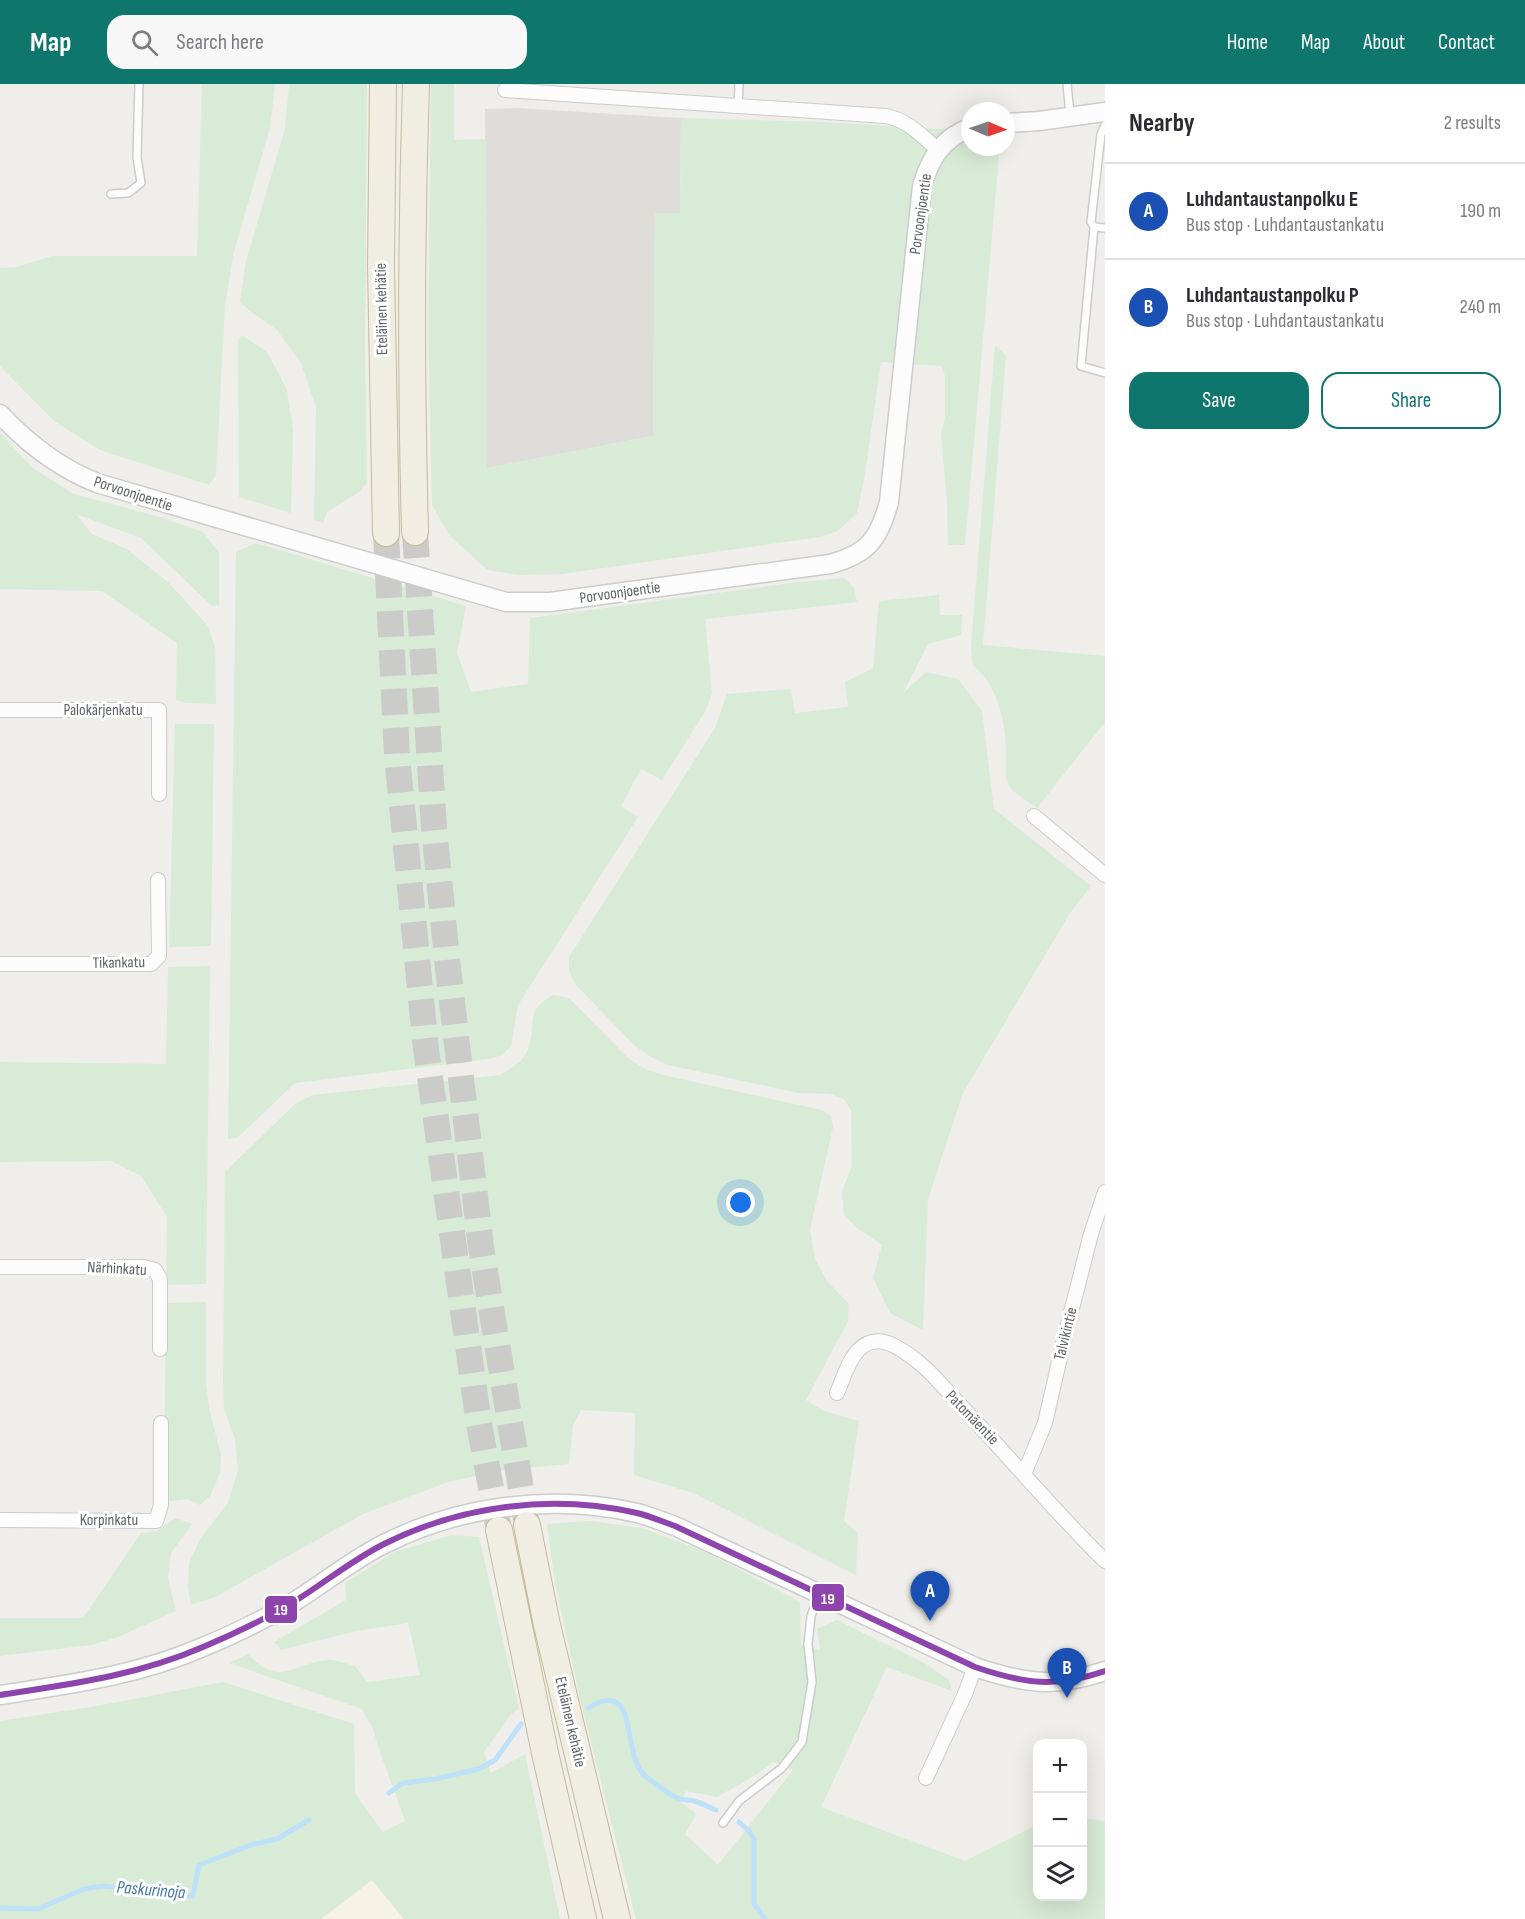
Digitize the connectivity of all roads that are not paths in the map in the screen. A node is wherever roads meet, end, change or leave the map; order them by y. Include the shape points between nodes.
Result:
1 (139, 84) edge
2 (383, 84) edge
3 (416, 84) edge
4 (739, 84) edge
5 (1067, 84) edge
6 (506, 87) edge
7 (738, 107) junction
8 (1105, 112) edge
9 (1071, 117) junction
10 (1015, 122) edge
11 (1105, 125) edge
12 (961, 132) edge
13 (938, 150) junction
14 (111, 194) dead end
15 (1094, 227) junction
16 (1105, 228) edge
17 (1105, 373) edge
18 (0, 414) edge
19 (415, 532) tunnel mouth
20 (386, 533) tunnel mouth
21 (0, 710) edge
22 (159, 794) dead end
23 (1034, 816) dead end
24 (1105, 875) edge
25 (158, 880) dead end
26 (0, 964) edge
27 (1105, 1192) edge
28 (0, 1267) edge
29 (160, 1348) dead end
30 (837, 1393) dead end
31 (161, 1423) dead end
32 (1024, 1474) junction
33 (0, 1520) edge
34 (528, 1525) tunnel mouth
35 (499, 1530) tunnel mouth
36 (1105, 1561) edge
37 (819, 1595) junction
38 (975, 1667) junction
39 (1105, 1671) edge
40 (0, 1695) edge
41 (926, 1778) dead end
42 (723, 1823) dead end
43 (583, 1919) edge
44 (617, 1919) edge

1 - 14 lane via 137,157 141,183 128,193
2 - 20 highway, Eteläinen kehätie via 381,266
3 - 19 highway, Eteläinen kehätie via 411,296
4 - 7 lane
5 - 9 lane
6 - 7 street, Porvoonjoentie
7 - 13 street, Porvoonjoentie via 893,117 908,124
8 - 9 street
9 - 10 street
11 - 15 lane via 1092,211
12 - 13 street, Porvoonjoentie
13 - 18 street, Porvoonjoentie via 922,186 889,502 870,545 836,562 550,602 507,602 97,483 51,460
15 - 16 lane
15 - 17 lane via 1081,366
21 - 22 street, Palokärjenkatu via 159,710
23 - 24 street
25 - 26 street, Tikankatu via 159,956 151,963
27 - 32 street, Talvikintie via 1045,1423
28 - 29 street, Närhinkatu via 155,1270 160,1279
30 - 32 street, Patomäentie via 857,1350 874,1341 892,1344 919,1362
31 - 33 street, Korpinkatu via 160,1505 156,1521
32 - 36 street, Patomäentie
34 - 44 highway, Eteläinen kehätie
35 - 43 highway, Eteläinen kehätie
37 - 38 street
37 - 40 street via 675,1526 638,1514 599,1506 512,1506 425,1525 382,1545 290,1604 164,1663 107,1679
37 - 42 lane via 811,1616 808,1644 812,1682 802,1742 782,1768 739,1801
38 - 39 street via 1007,1678 1041,1683 1079,1680
38 - 41 street

